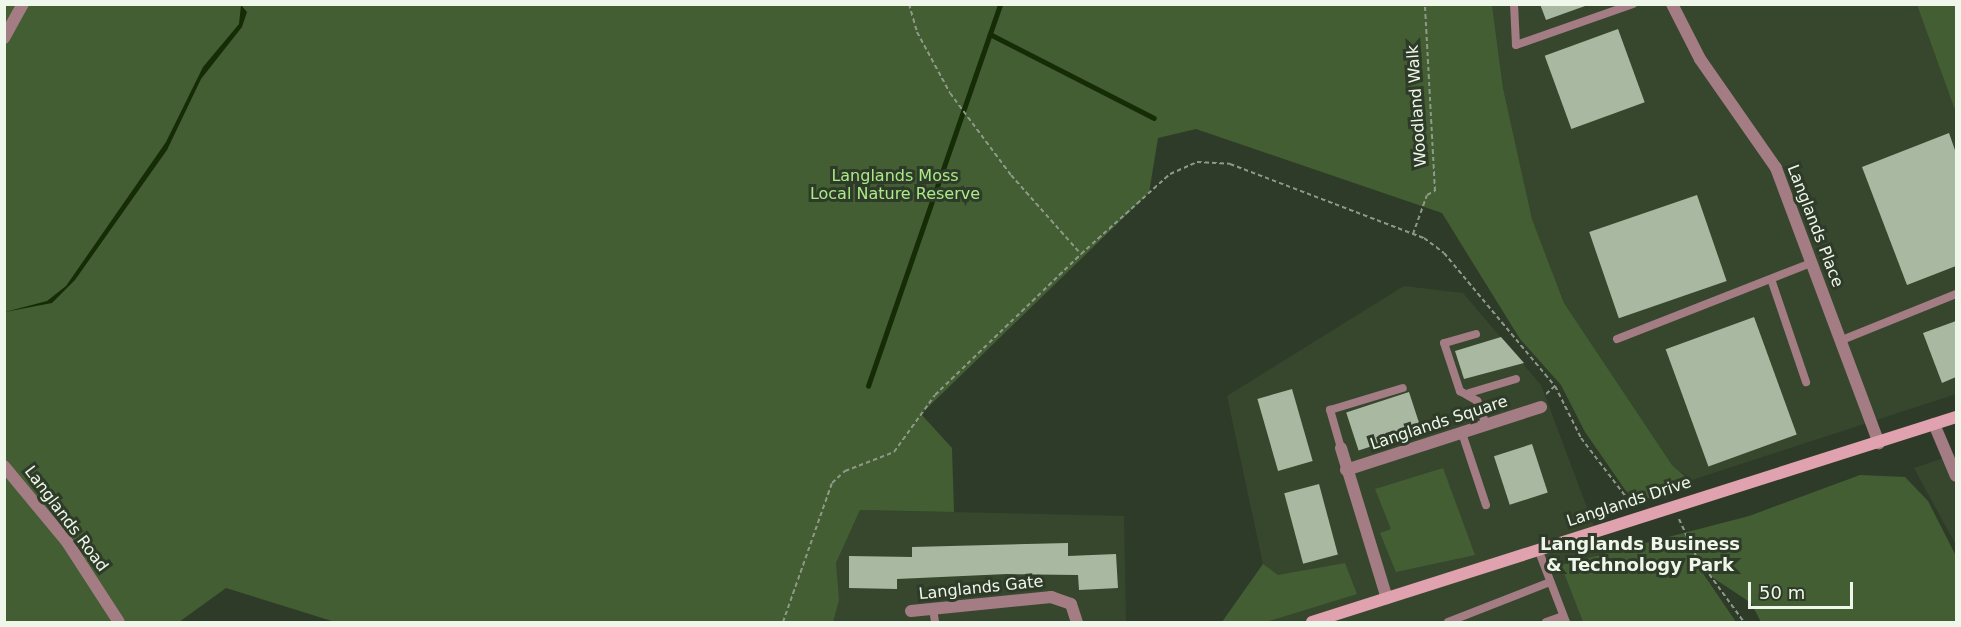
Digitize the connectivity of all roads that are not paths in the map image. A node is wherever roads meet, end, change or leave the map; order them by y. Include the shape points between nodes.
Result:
1 (23, 4) edge
2 (1514, 4) edge
3 (1633, 4) edge
4 (1672, 4) edge
5 (4, 38) edge
6 (1811, 263) junction
7 (1771, 279) junction
8 (1956, 294) edge
9 (1476, 334) dead end
10 (1617, 339) dead end
11 (1842, 340) junction
12 (1516, 379) dead end
13 (1806, 382) dead end
14 (1402, 388) dead end
15 (1469, 393) junction
16 (1541, 407) dead end
17 (1956, 417) edge
18 (1934, 424) junction
19 (1486, 425) junction
20 (1462, 433) junction
21 (1879, 443) junction
22 (1341, 448) joint
23 (4, 466) edge
24 (1347, 470) junction
25 (1956, 476) edge
26 (1486, 505) dead end
27 (1538, 549) junction
28 (1550, 582) junction
29 (1387, 598) junction
30 (933, 609) junction
31 (911, 612) dead end
32 (1564, 619) edge
33 (119, 622) edge
34 (935, 622) edge
35 (1077, 622) edge
36 (1312, 622) edge
37 (1448, 622) edge
38 (1546, 622) edge

1 - 5 street
2 - 3 lane via 1516,45
4 - 6 street, Langlands Place via 1700,59 1776,168
6 - 7 lane
6 - 11 street, Langlands Place
7 - 10 lane
7 - 13 lane
8 - 11 lane
9 - 15 lane via 1444,343 1460,391
11 - 21 street, Langlands Place
12 - 15 lane
14 - 22 lane via 1330,410
15 - 19 lane
16 - 19 street, Langlands Square
17 - 18 street, Langlands Drive
18 - 21 street, Langlands Drive
18 - 25 street
19 - 20 street, Langlands Square
20 - 24 street, Langlands Square
20 - 26 lane
21 - 27 street, Langlands Drive
22 - 24 street
23 - 33 street, Langlands Road via 67,542
24 - 29 street
27 - 28 lane
27 - 29 street, Langlands Drive
28 - 32 lane
28 - 37 lane
29 - 36 street, Langlands Drive
30 - 31 street, Langlands Gate
30 - 34 lane
30 - 35 street, Langlands Gate via 1051,597 1071,604
32 - 38 lane

